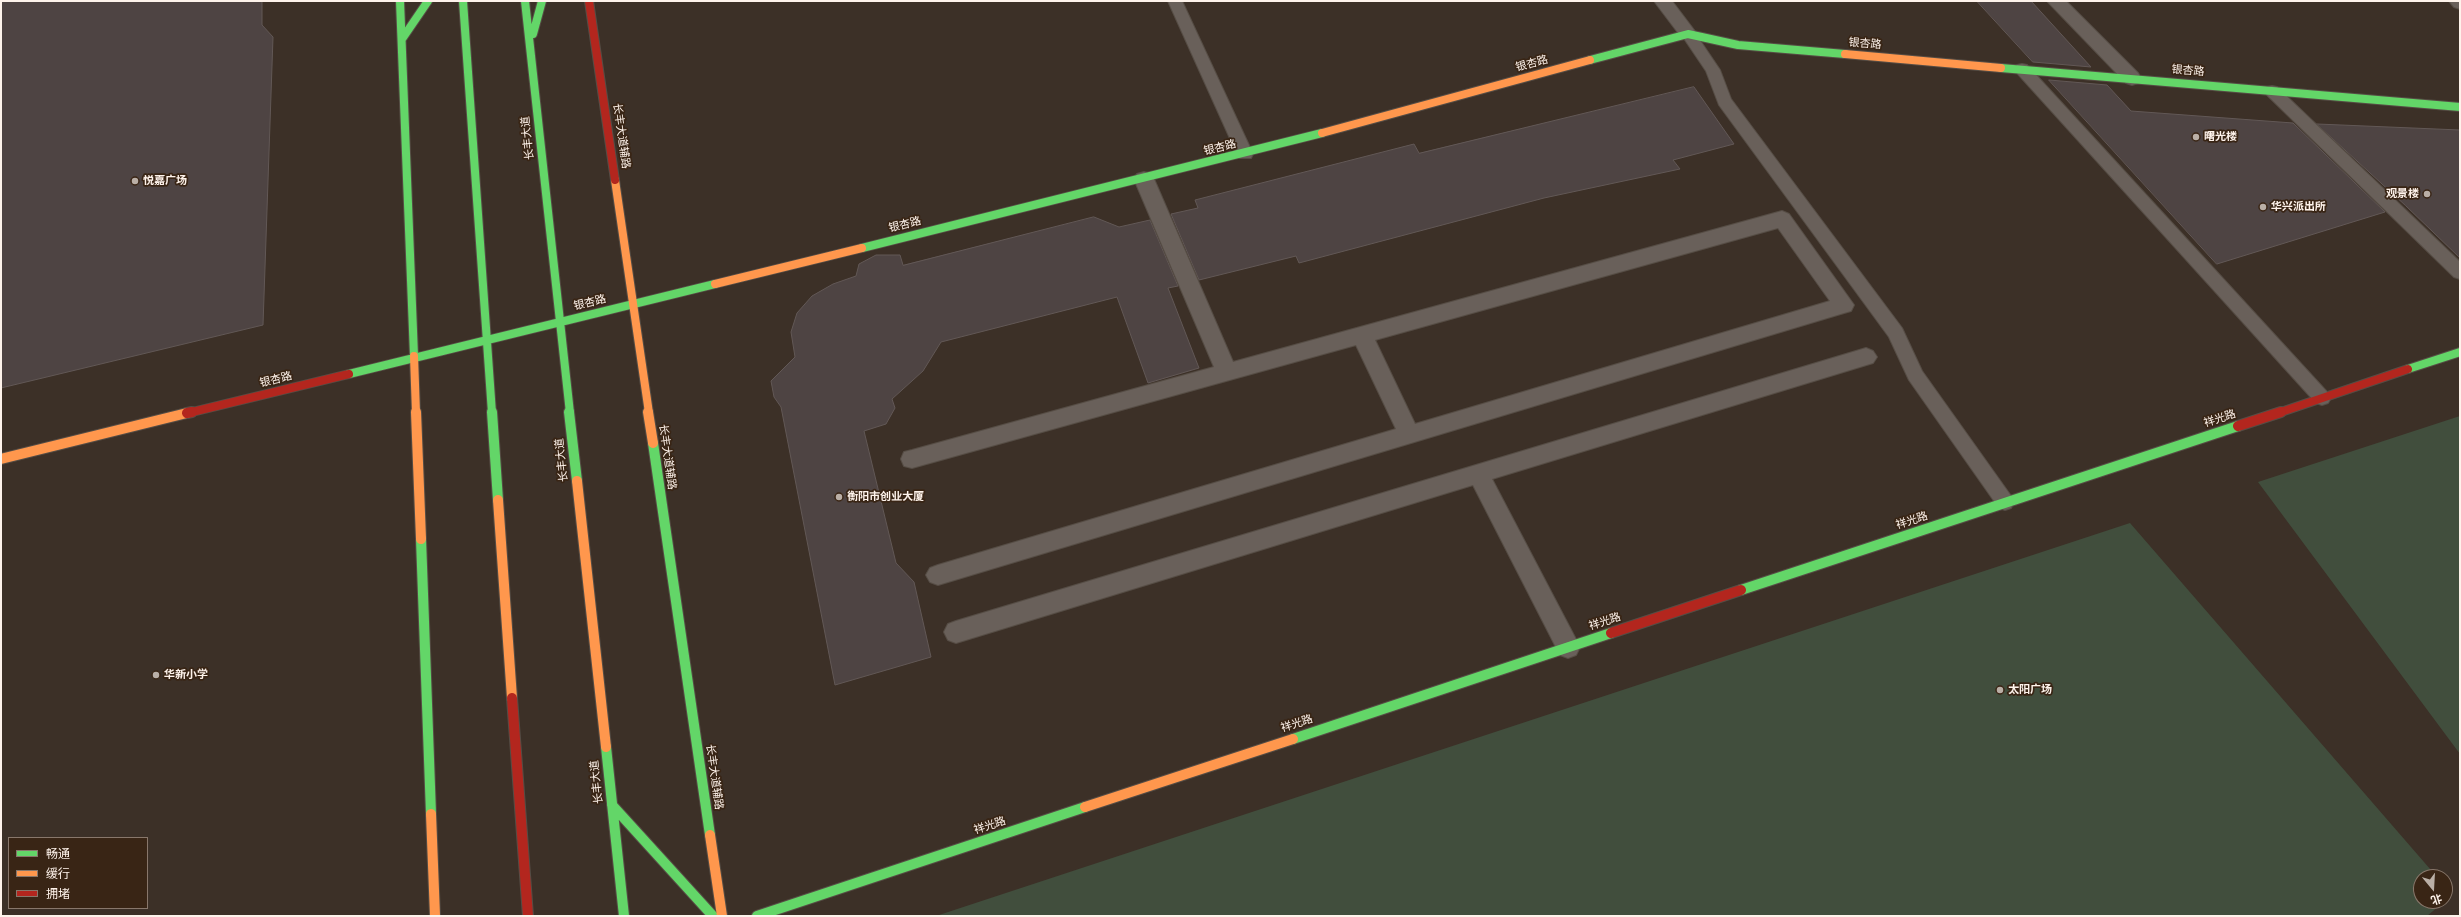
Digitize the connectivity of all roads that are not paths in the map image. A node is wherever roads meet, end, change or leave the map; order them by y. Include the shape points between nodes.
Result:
1 (400, 1) edge
2 (428, 1) edge
3 (463, 1) edge
4 (525, 1) edge
5 (542, 1) edge
6 (589, 1) edge
7 (1175, 1) edge
8 (1663, 1) edge
9 (2056, 1) edge
10 (1688, 34) junction
11 (402, 39) junction
12 (530, 47) junction
13 (2022, 69) junction
14 (2132, 78) junction
15 (2272, 90) junction
16 (2460, 107) edge
17 (1245, 154) junction
18 (1144, 179) junction
19 (2460, 272) edge
20 (633, 305) junction
21 (560, 323) junction
22 (1362, 335) junction
23 (486, 341) junction
24 (2460, 352) edge
25 (1866, 356) dead end
26 (414, 359) junction
27 (1227, 372) junction
28 (2322, 398) junction
29 (1410, 435) junction
30 (1, 459) edge
31 (912, 459) dead end
32 (1478, 474) junction
33 (2005, 502) junction
34 (938, 575) dead end
35 (956, 632) dead end
36 (1568, 647) junction
37 (612, 805) junction
38 (435, 916) edge
39 (528, 916) edge
40 (624, 916) edge
41 (713, 916) edge
42 (722, 916) edge
43 (757, 916) edge

1 - 11 main road
2 - 11 main road
3 - 23 main road
4 - 12 main road, 长丰大道
5 - 12 main road
6 - 20 main road, 长丰大道辅路
7 - 17 lane
8 - 10 street
9 - 14 street
10 - 13 main road, 银杏路 via 1738,45
10 - 17 main road, 银杏路
10 - 33 lane via 1713,70 1724,101 1896,333 1915,375
11 - 26 main road
12 - 21 main road, 长丰大道
13 - 14 main road, 银杏路
13 - 28 lane
14 - 15 main road, 银杏路
15 - 16 main road, 银杏路
15 - 19 lane
17 - 18 main road, 银杏路
18 - 20 main road, 银杏路
18 - 27 street
20 - 21 main road, 银杏路
20 - 42 main road, 长丰大道辅路
21 - 23 main road, 银杏路
21 - 37 main road, 长丰大道
22 - 27 street
22 - 29 street
22 - 29 street via 1782,219 1844,305
23 - 26 main road, 银杏路
23 - 39 main road
24 - 28 main road, 祥光路
25 - 32 street
26 - 30 main road, 银杏路
26 - 38 main road
27 - 31 street
28 - 33 main road, 祥光路
29 - 34 street
32 - 35 street
32 - 36 street
33 - 36 main road, 祥光路
36 - 43 main road, 祥光路
37 - 40 main road, 长丰大道
37 - 41 main road

